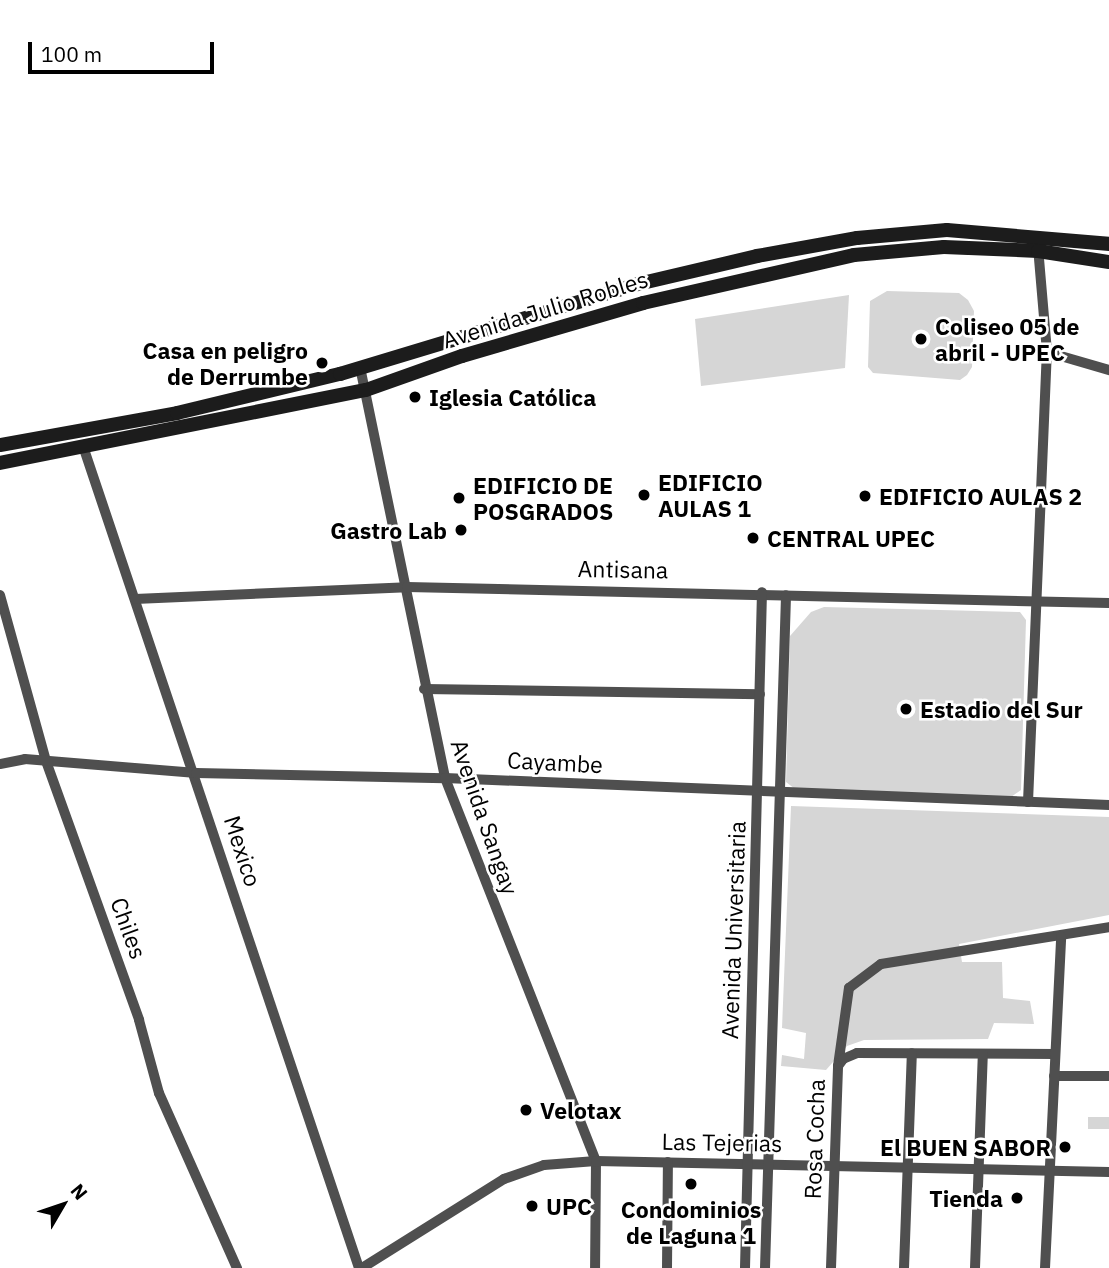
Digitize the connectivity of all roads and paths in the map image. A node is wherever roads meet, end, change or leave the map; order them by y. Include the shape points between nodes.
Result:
1 (1038, 235) junction
2 (1109, 244) edge
3 (1038, 251) junction
4 (1109, 262) edge
5 (1047, 352) junction
6 (360, 367) junction
7 (1109, 370) edge
8 (366, 390) junction
9 (0, 445) edge
10 (84, 449) junction
11 (0, 463) edge
12 (407, 587) junction
13 (762, 592) junction
14 (0, 595) edge
15 (786, 595) junction
16 (135, 599) junction
17 (1037, 601) junction
18 (1109, 603) edge
19 (424, 689) junction
20 (760, 694) junction
21 (46, 761) junction
22 (0, 764) edge
23 (196, 773) junction
24 (445, 778) junction
25 (780, 793) junction
26 (757, 794) junction
27 (1028, 802) junction
28 (1109, 805) edge
29 (1109, 927) edge
30 (1061, 936) junction
31 (912, 1054) junction
32 (983, 1054) junction
33 (1055, 1054) junction
34 (838, 1066) junction
35 (1054, 1076) junction
36 (1109, 1076) edge
37 (596, 1161) junction
38 (668, 1162) junction
39 (747, 1164) junction
40 (766, 1164) junction
41 (834, 1166) junction
42 (906, 1167) junction
43 (977, 1169) junction
44 (1048, 1171) junction
45 (1109, 1172) edge
46 (237, 1268) edge
47 (361, 1268) edge
48 (596, 1268) edge
49 (667, 1268) edge
50 (745, 1268) edge
51 (765, 1268) edge
52 (831, 1268) edge
53 (904, 1268) edge
54 (975, 1268) edge
55 (1045, 1268) edge

1 - 2 main road, Avenida Julio Robles
1 - 3 street
1 - 6 main road, Avenida Julio Robles via 947,230 757,256 638,284
3 - 4 main road, Avenida Julio Robles
3 - 5 street
3 - 8 main road, Avenida Julio Robles via 944,247 854,255 766,273 643,303
5 - 7 street
5 - 17 street
6 - 8 street, Avenida Sangay
6 - 9 main road, Avenida Julio Robles via 177,413
8 - 10 main road, Avenida Julio Robles
8 - 12 street, Avenida Sangay
10 - 11 main road, Avenida Julio Robles
10 - 16 street, Mexico
12 - 13 street, Antisana
12 - 16 street, Antisana
12 - 19 street, Avenida Sangay
13 - 15 street, Antisana
13 - 20 street, Avenida Universitaria
14 - 21 street, Chiles
15 - 17 street, Antisana
15 - 25 street
16 - 23 street, Mexico
17 - 18 street, Antisana
17 - 27 street
19 - 20 street
19 - 24 street, Avenida Sangay
20 - 26 street, Avenida Universitaria
21 - 22 street, Cayambe
21 - 23 street, Cayambe
21 - 46 street, Chiles via 139,1020 159,1093
23 - 24 street, Cayambe
23 - 47 street, Mexico
24 - 26 street, Cayambe
24 - 37 street, Avenida Sangay
25 - 26 street, Cayambe
25 - 27 street, Cayambe
25 - 40 street
26 - 39 street, Avenida Universitaria
27 - 28 street, Cayambe
29 - 30 street
30 - 33 street
30 - 34 street via 881,964 868,971 846,996
31 - 32 street, Rosa Cocha
31 - 34 street, Rosa Cocha via 848,1055
31 - 42 street
32 - 33 street, Rosa Cocha
32 - 43 street
33 - 35 street
34 - 41 street, Rosa Cocha
35 - 36 street
35 - 44 street
37 - 38 street, Las Tejerias
37 - 47 street, Las Tejerias via 544,1165 511,1176
37 - 48 street, Avenida Sangay
38 - 39 street, Las Tejerias
38 - 49 street
39 - 40 street, Las Tejerias
39 - 50 street, Avenida Universitaria
40 - 41 street, Las Tejerias
40 - 51 street
41 - 42 street, Las Tejerias
41 - 52 street, Rosa Cocha
42 - 43 street, Las Tejerias
42 - 53 street
43 - 44 street, Las Tejerias
43 - 54 street
44 - 45 street, Las Tejerias
44 - 55 street

